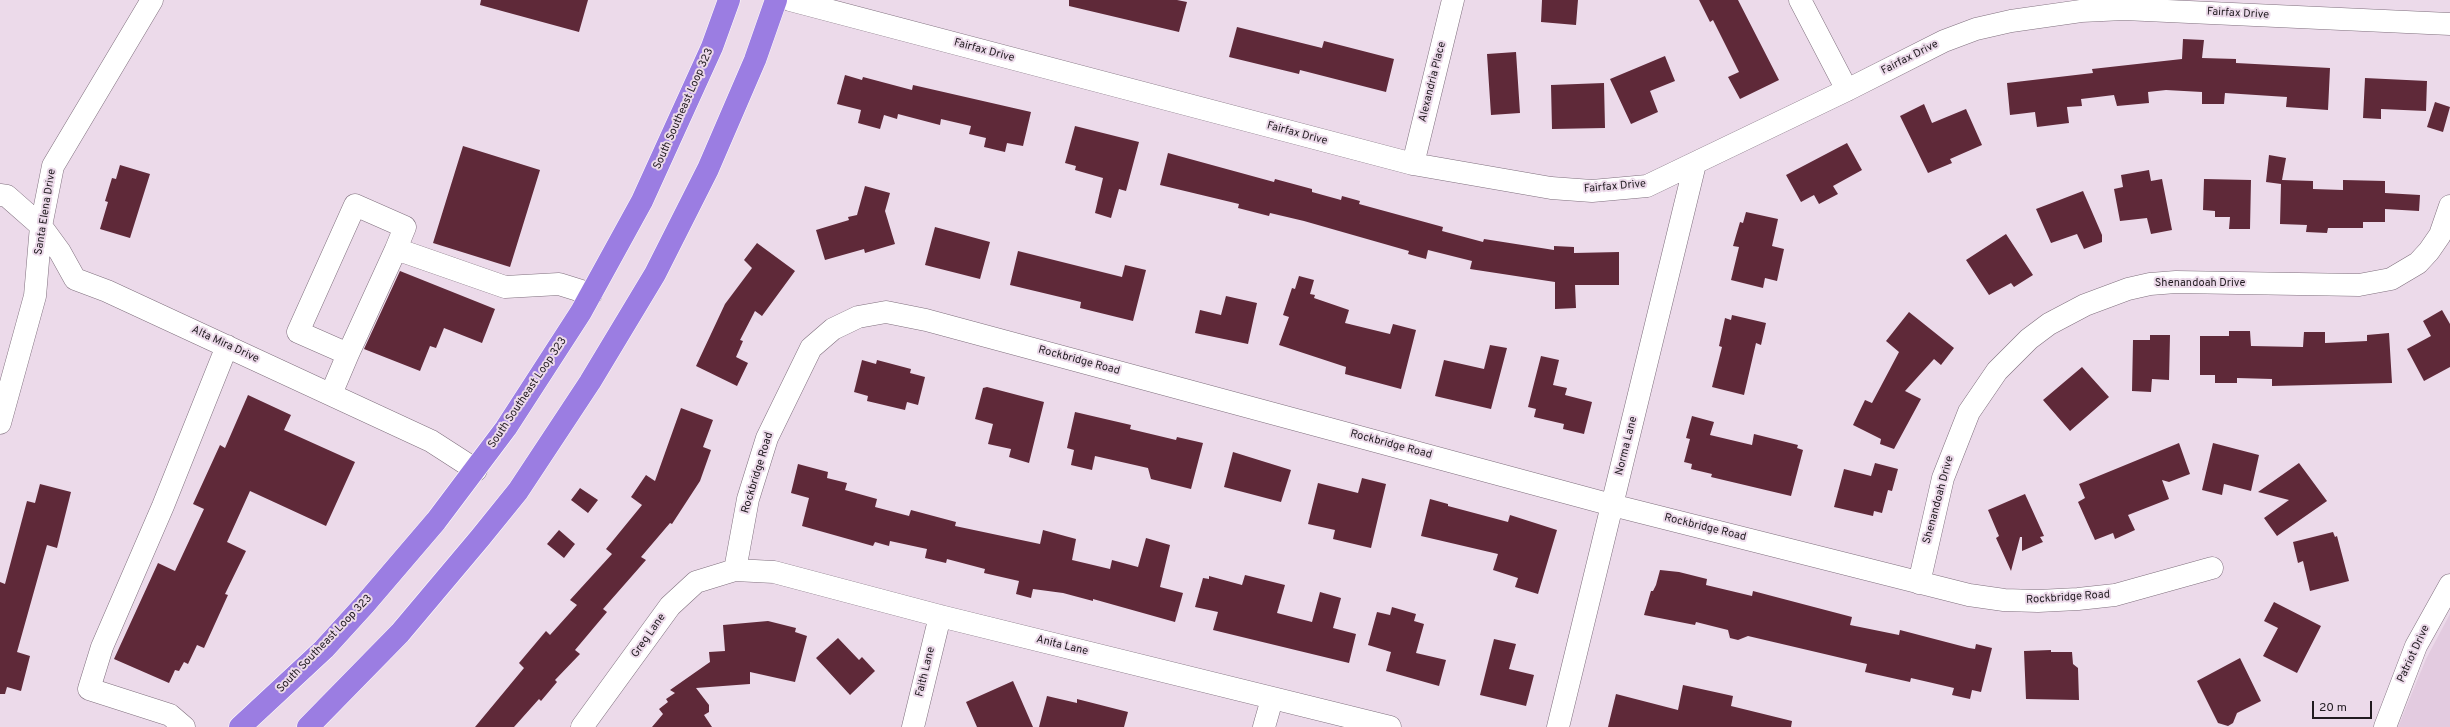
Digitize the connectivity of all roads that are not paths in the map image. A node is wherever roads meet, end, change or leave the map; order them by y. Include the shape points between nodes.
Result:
1 (152, 0) edge
2 (729, 0) edge
3 (776, 0) edge
4 (790, 0) edge
5 (1453, 0) edge
6 (1800, 0) edge
7 (2450, 24) edge
8 (1848, 90) junction
9 (1413, 164) junction
10 (1695, 164) junction
11 (0, 195) edge
12 (2450, 206) edge
13 (42, 226) junction
14 (396, 249) junction
15 (591, 294) junction
16 (227, 346) junction
17 (348, 354) junction
18 (331, 394) junction
19 (0, 423) edge
20 (476, 470) junction
21 (1612, 505) junction
22 (2212, 568) dead end
23 (735, 570) junction
24 (1919, 583) junction
25 (2450, 585) edge
26 (940, 616) junction
27 (1272, 699) junction
28 (184, 727) edge
29 (240, 727) edge
30 (308, 727) edge
31 (582, 727) edge
32 (913, 727) edge
33 (1264, 727) edge
34 (1390, 727) edge
35 (1558, 727) edge
36 (2385, 727) edge

1 - 13 street, Santa Elena Drive via 53,166
2 - 15 highway, South Southeast Loop 323 via 712,47 666,150
3 - 30 highway via 755,60 708,169 655,274 590,382 518,491 476,544 400,633
4 - 9 street, Fairfax Drive
5 - 9 street, Alexandria Place
6 - 8 street
7 - 8 street, Fairfax Drive via 2166,10 2081,11 2025,19 1976,30 1944,41
8 - 10 street, Fairfax Drive
9 - 10 street, Fairfax Drive via 1551,188 1592,191 1648,186
10 - 21 street, Norma Lane
11 - 13 street, Alta Mira Drive via 7,196
12 - 24 street, Shenandoah Drive via 2440,235 2429,251 2418,263 2391,279 2359,285 2176,282 2150,284 2128,289 2085,305 2049,324 2029,339 1997,371 1969,412 1943,478
13 - 16 street, Alta Mira Drive via 75,279
13 - 19 street, Santa Elena Drive via 35,296
14 - 15 street via 505,287 559,284
14 - 17 street
14 - 17 street via 405,227 355,205 298,332
15 - 20 highway, South Southeast Loop 323 via 546,369
16 - 18 street, Alta Mira Drive
16 - 28 street via 163,506 102,648 89,689 170,715
17 - 18 street
18 - 20 street, Alta Mira Drive via 431,441
20 - 29 highway, South Southeast Loop 323 via 436,521 324,649
21 - 23 street, Rockbridge Road via 933,322 886,312 858,317 833,329 812,348 767,438 748,499
21 - 24 street, Rockbridge Road
21 - 35 street, Norma Lane
22 - 24 street, Rockbridge Road via 2115,595 2071,600 2004,600
23 - 26 street, Anita Lane via 774,572
23 - 31 street, Greg Lane via 696,582 670,606
25 - 36 street, Patriot Drive via 2416,646
26 - 27 street, Anita Lane
26 - 32 street, Faith Lane
27 - 33 street
27 - 34 street, Anita Lane

